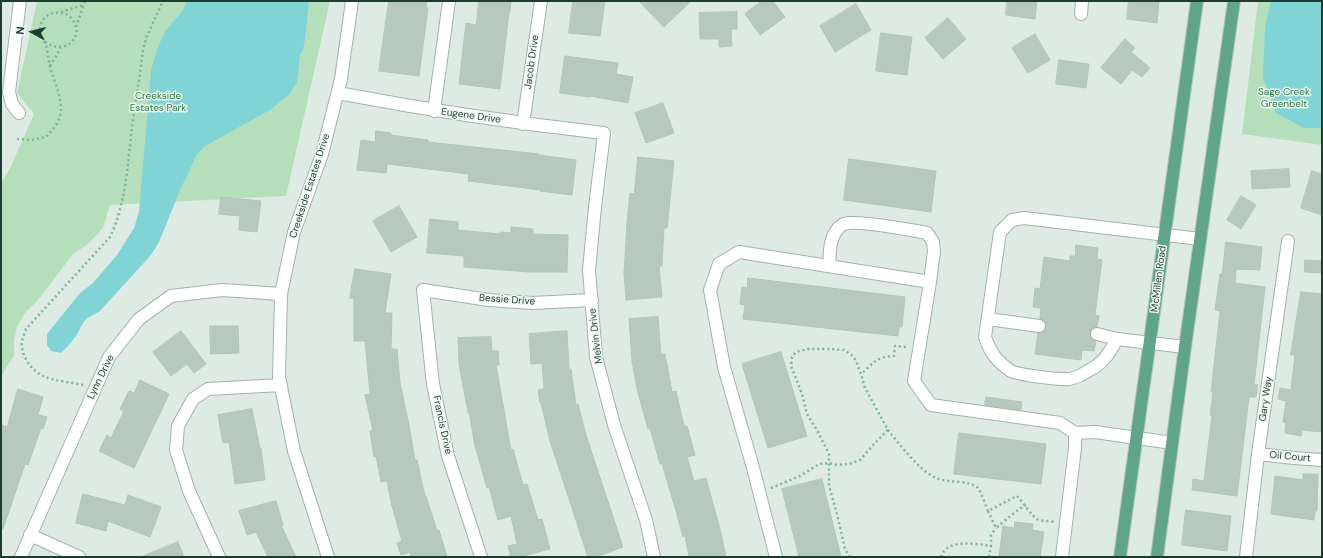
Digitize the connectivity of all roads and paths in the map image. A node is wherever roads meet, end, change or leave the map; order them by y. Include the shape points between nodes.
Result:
1 (20, 1) edge
2 (85, 1) edge
3 (163, 1) edge
4 (352, 1) edge
5 (449, 1) edge
6 (541, 1) edge
7 (1082, 1) edge
8 (1197, 1) edge
9 (1234, 1) edge
10 (83, 5) junction
11 (61, 12) junction
12 (1081, 14) dead end
13 (76, 28) junction
14 (45, 42) junction
15 (62, 48) junction
16 (50, 66) junction
17 (338, 93) junction
18 (434, 110) junction
19 (19, 113) dead end
20 (524, 124) junction
21 (604, 133) joint
22 (17, 139) dead end
23 (1165, 235) junction
24 (1200, 240) junction
25 (1288, 241) dead end
26 (829, 266) junction
27 (930, 282) junction
28 (422, 290) joint
29 (281, 294) junction
30 (592, 300) junction
31 (988, 319) junction
32 (1039, 326) tunnel mouth
33 (1096, 334) tunnel mouth
34 (1117, 339) junction
35 (1151, 344) junction
36 (1185, 347) junction
37 (920, 348) junction
38 (861, 374) junction
39 (280, 384) junction
40 (83, 385) dead end
41 (888, 430) junction
42 (1075, 433) junction
43 (1137, 438) junction
44 (1172, 443) junction
45 (1258, 454) junction
46 (1322, 460) edge
47 (829, 463) junction
48 (759, 492) junction
49 (1026, 505) junction
50 (988, 511) junction
51 (1066, 523) junction
52 (996, 528) junction
53 (30, 536) junction
54 (991, 546) junction
55 (21, 557) edge
56 (79, 557) edge
57 (220, 557) edge
58 (328, 557) edge
59 (481, 557) edge
60 (654, 557) edge
61 (776, 557) edge
62 (850, 557) edge
63 (941, 557) edge
64 (989, 557) edge
65 (1062, 557) edge
66 (1120, 557) edge
67 (1157, 557) edge
68 (1246, 557) edge

1 - 19 street via 9,92 12,104
2 - 10 path
3 - 40 path via 143,50 126,180 114,228 110,237 26,329 22,341 22,352 35,370 44,376
4 - 17 street, Creekside Estates Drive
5 - 18 street
6 - 20 street, Jacob Drive
7 - 12 street
8 - 23 main road, McMillen Road
9 - 24 main road
10 - 11 path
10 - 13 path
11 - 13 path via 71,18
11 - 14 path via 50,14 42,21 40,32
13 - 15 path via 74,38
14 - 15 path
14 - 16 path
15 - 16 path
16 - 22 path via 59,93 61,109 57,124 46,137
17 - 18 street, Eugene Drive
17 - 29 street, Creekside Estates Drive via 322,154 294,232
18 - 20 street, Eugene Drive
20 - 21 street, Eugene Drive
21 - 30 street, Melvin Drive via 589,270
23 - 24 street
23 - 31 street via 1024,218 1012,220 1000,232
23 - 35 main road, McMillen Road
24 - 36 main road
25 - 45 street, Gary Way
26 - 27 street
26 - 27 street via 832,241 836,231 843,225 854,223 913,230 927,233 933,242
26 - 48 street via 739,252 719,264 710,290 724,368
27 - 37 street
28 - 30 street, Bessie Drive via 489,300 532,303
28 - 59 street, Francis Drive via 433,384 448,456
29 - 39 street, Creekside Estates Drive
29 - 53 street, Lynn Drive via 222,290 171,296 139,318 109,357
30 - 60 street, Melvin Drive via 596,357 614,424 646,520
31 - 32 street
31 - 34 street via 985,337 989,349 1000,363 1012,372 1034,376 1068,379 1086,373 1106,359
33 - 34 street
34 - 35 street
35 - 36 street
35 - 43 main road, McMillen Road
36 - 44 main road
37 - 38 path via 895,346 894,356 884,356 874,361
37 - 42 street via 914,381 931,405 1060,423
38 - 41 path via 865,388
38 - 47 path via 853,356 844,350 808,350 796,352 792,357 791,366 807,414 829,454
39 - 57 street via 208,390 193,399 178,426 176,450 189,491
39 - 58 street, Creekside Estates Drive via 294,451
41 - 47 path via 860,460 849,464
41 - 50 path via 923,469 937,478 973,485 978,489
42 - 43 street via 1095,432
42 - 51 street via 1076,448
43 - 44 street
43 - 66 main road, McMillen Road
44 - 67 main road
45 - 46 street, Oil Court
45 - 68 street, Gary Way
47 - 48 path via 819,464 800,476
47 - 62 path via 829,486 845,549
48 - 61 street
49 - 50 path via 1016,496
49 - 51 path via 1039,520
49 - 52 path via 1016,510
50 - 52 path
51 - 65 street
52 - 54 path
53 - 55 street, Lynn Drive
53 - 56 street
54 - 63 path via 969,543 953,545 943,552
54 - 64 path

